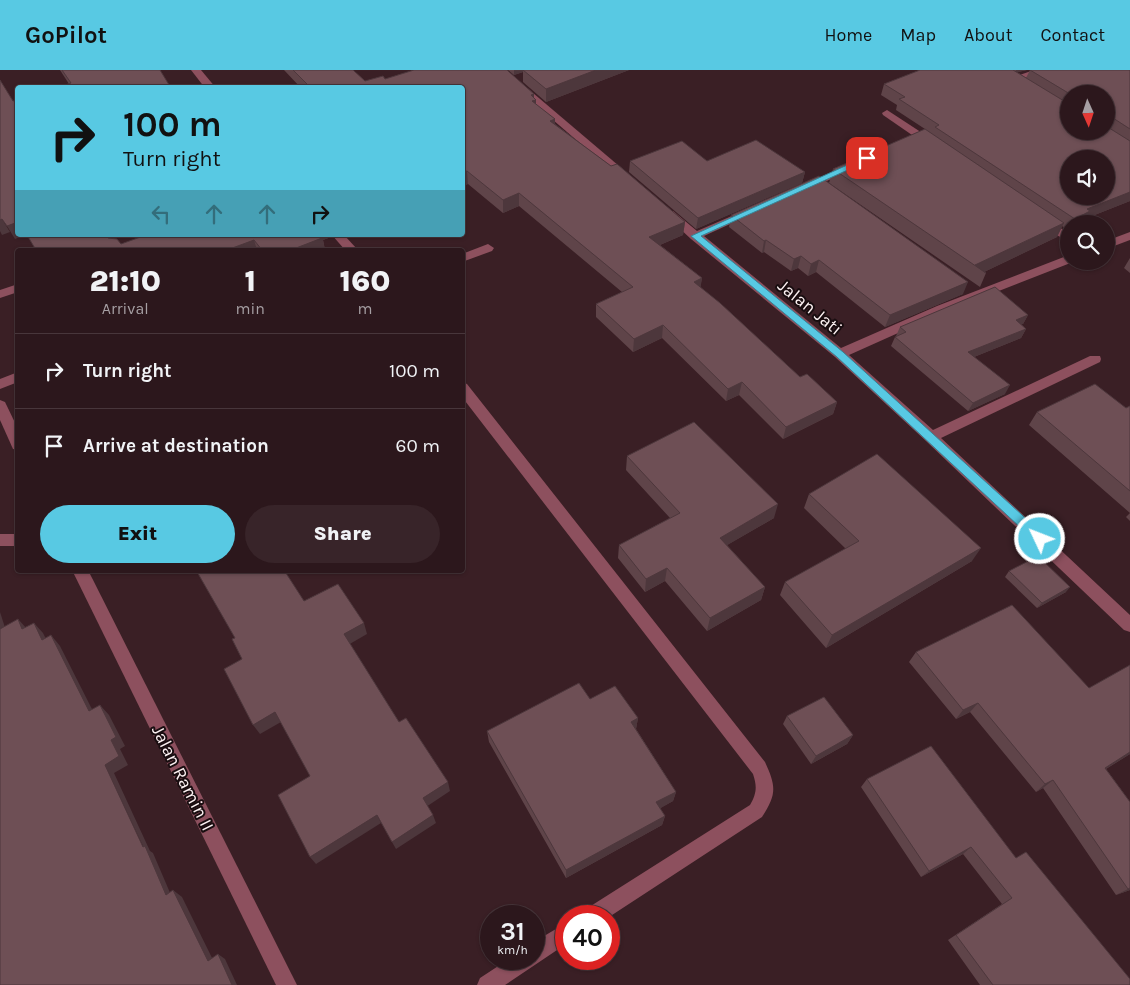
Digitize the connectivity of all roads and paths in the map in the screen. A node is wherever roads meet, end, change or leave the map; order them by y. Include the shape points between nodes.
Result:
1 (196, 70) edge
2 (500, 70) edge
3 (1044, 70) edge
4 (528, 75) edge
5 (513, 81) junction
6 (208, 85) edge
7 (1029, 88) edge
8 (887, 113) dead end
9 (942, 151) edge
10 (859, 162) edge
11 (642, 190) edge
12 (800, 190) edge
13 (657, 203) edge
14 (756, 209) edge
15 (1037, 217) edge
16 (1060, 233) edge
17 (695, 236) junction
18 (1130, 236) edge
19 (340, 237) edge
20 (1115, 242) edge
21 (350, 248) edge
22 (488, 248) dead end
23 (465, 257) edge
24 (1060, 262) edge
25 (15, 289) edge
26 (0, 294) edge
27 (840, 354) junction
28 (1095, 359) dead end
29 (15, 378) edge
30 (0, 384) edge
31 (465, 391) edge
32 (0, 405) edge
33 (931, 437) junction
34 (15, 438) edge
35 (0, 540) edge
36 (15, 540) edge
37 (81, 573) edge
38 (1127, 617) edge
39 (610, 905) edge
40 (510, 970) edge
41 (287, 985) edge
42 (487, 985) edge

1 - 6 street
2 - 5 street
3 - 7 street via 1010,77
4 - 5 street
5 - 11 street
8 - 9 street via 913,136
10 - 12 street via 821,185
13 - 17 street, Jalan Jati
14 - 17 street
15 - 16 street
17 - 27 street, Jalan Jati
18 - 20 street
19 - 21 street
22 - 23 street
24 - 27 street via 973,292
25 - 26 street
27 - 33 street, Jalan Jati
28 - 33 street
29 - 30 street
31 - 39 street via 759,768 765,781 765,797 756,811
32 - 34 street
33 - 38 street, Jalan Jati
35 - 36 street
37 - 41 street, Jalan Ramin II
40 - 42 street

